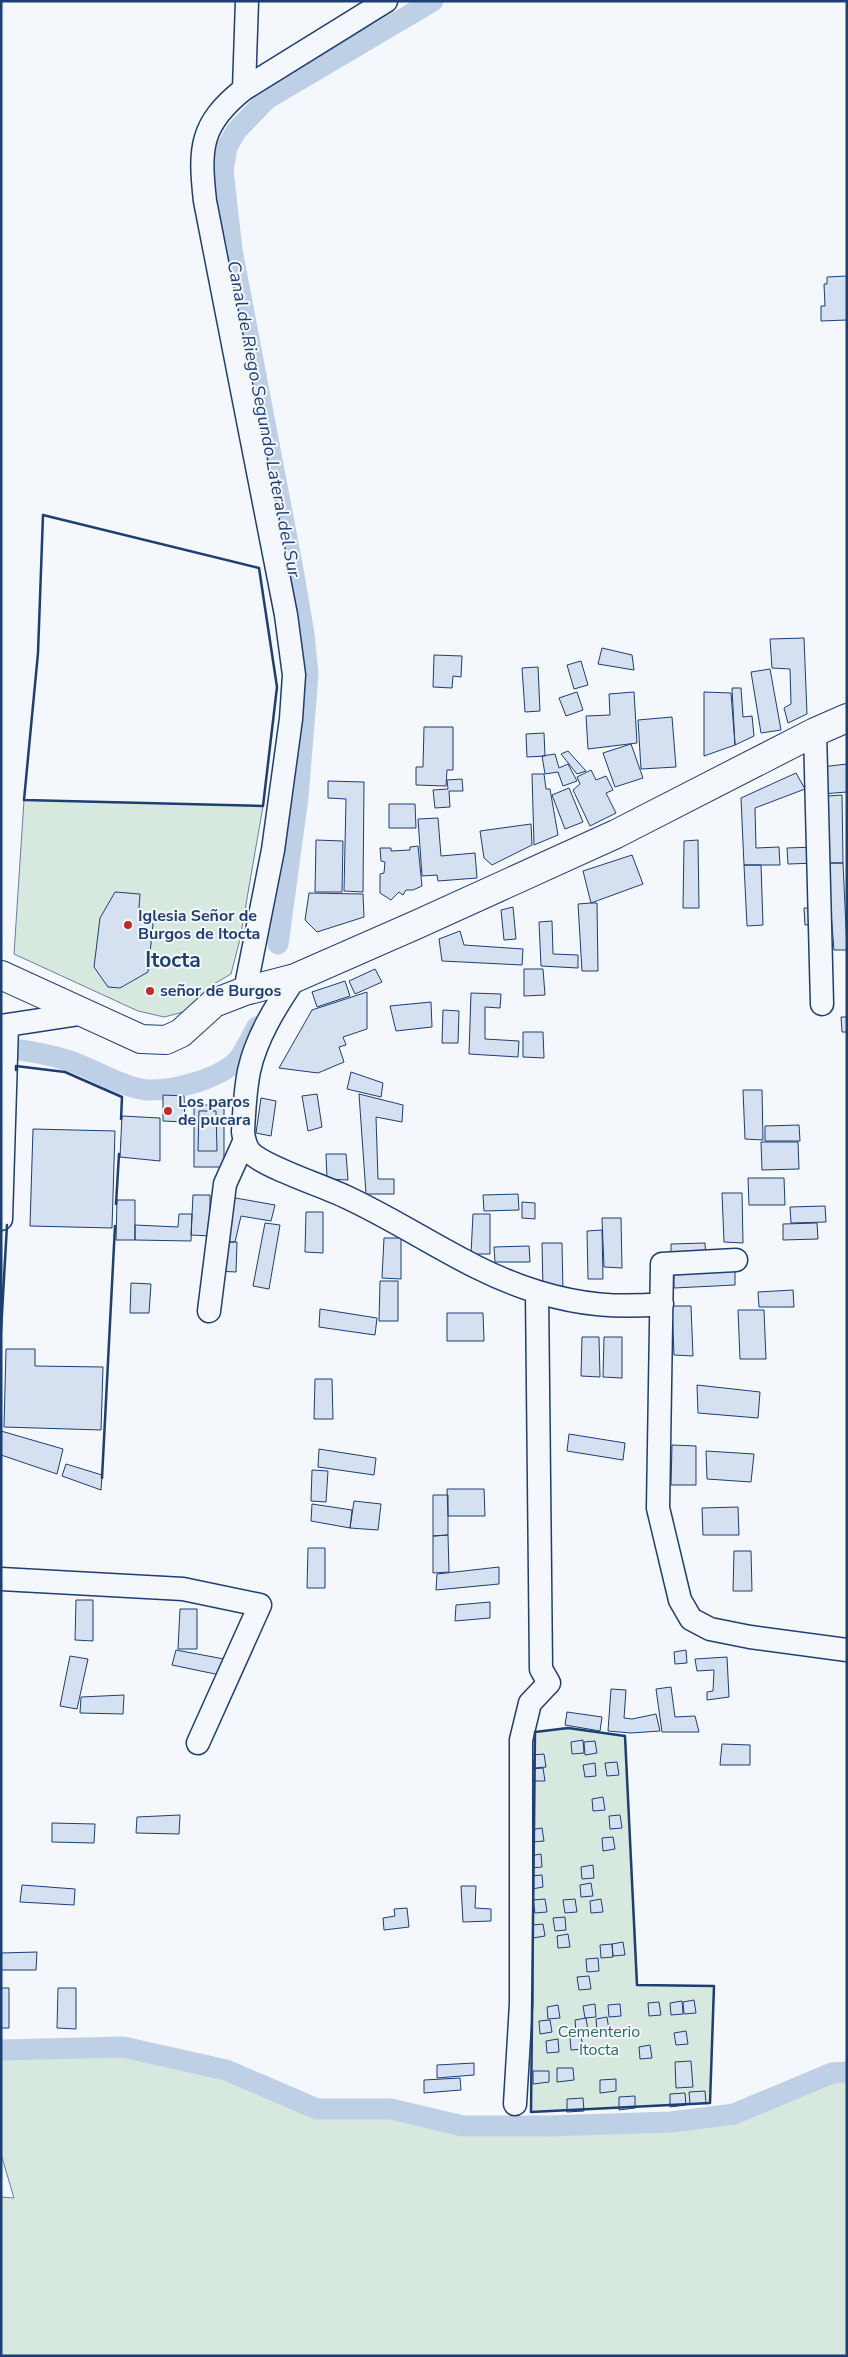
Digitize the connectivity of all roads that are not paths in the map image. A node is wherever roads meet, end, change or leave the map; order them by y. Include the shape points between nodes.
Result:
1 (247, 1) edge
2 (386, 1) edge
3 (244, 89) junction
4 (847, 718) edge
5 (814, 732) junction
6 (1, 975) edge
7 (294, 978) junction
8 (245, 991) junction
9 (822, 1004) dead end
10 (86, 1013) junction
11 (5, 1036) edge
12 (244, 1142) junction
13 (1, 1219) edge
14 (736, 1260) dead end
15 (537, 1292) junction
16 (662, 1304) junction
17 (209, 1311) dead end
18 (1, 1579) edge
19 (847, 1650) edge
20 (198, 1743) dead end
21 (515, 2104) dead end

1 - 3 street
2 - 3 street
3 - 8 street via 223,106 212,121 206,137 202,176 286,615 294,675 273,850
4 - 5 main road
5 - 7 main road via 616,834
5 - 9 street
6 - 10 main road
7 - 8 main road
7 - 12 street via 256,1048 246,1093
8 - 10 main road via 214,1003 181,1033 166,1040 141,1039
10 - 11 street
11 - 13 street
12 - 15 street via 251,1153 264,1161 346,1196 446,1253
12 - 17 street via 225,1184
14 - 16 street via 662,1264
15 - 16 street via 598,1306
15 - 21 street via 541,1670 549,1683 530,1703 521,1740 521,2004
16 - 19 street via 658,1508 680,1600 691,1619 710,1629
18 - 20 street via 183,1589 260,1605

